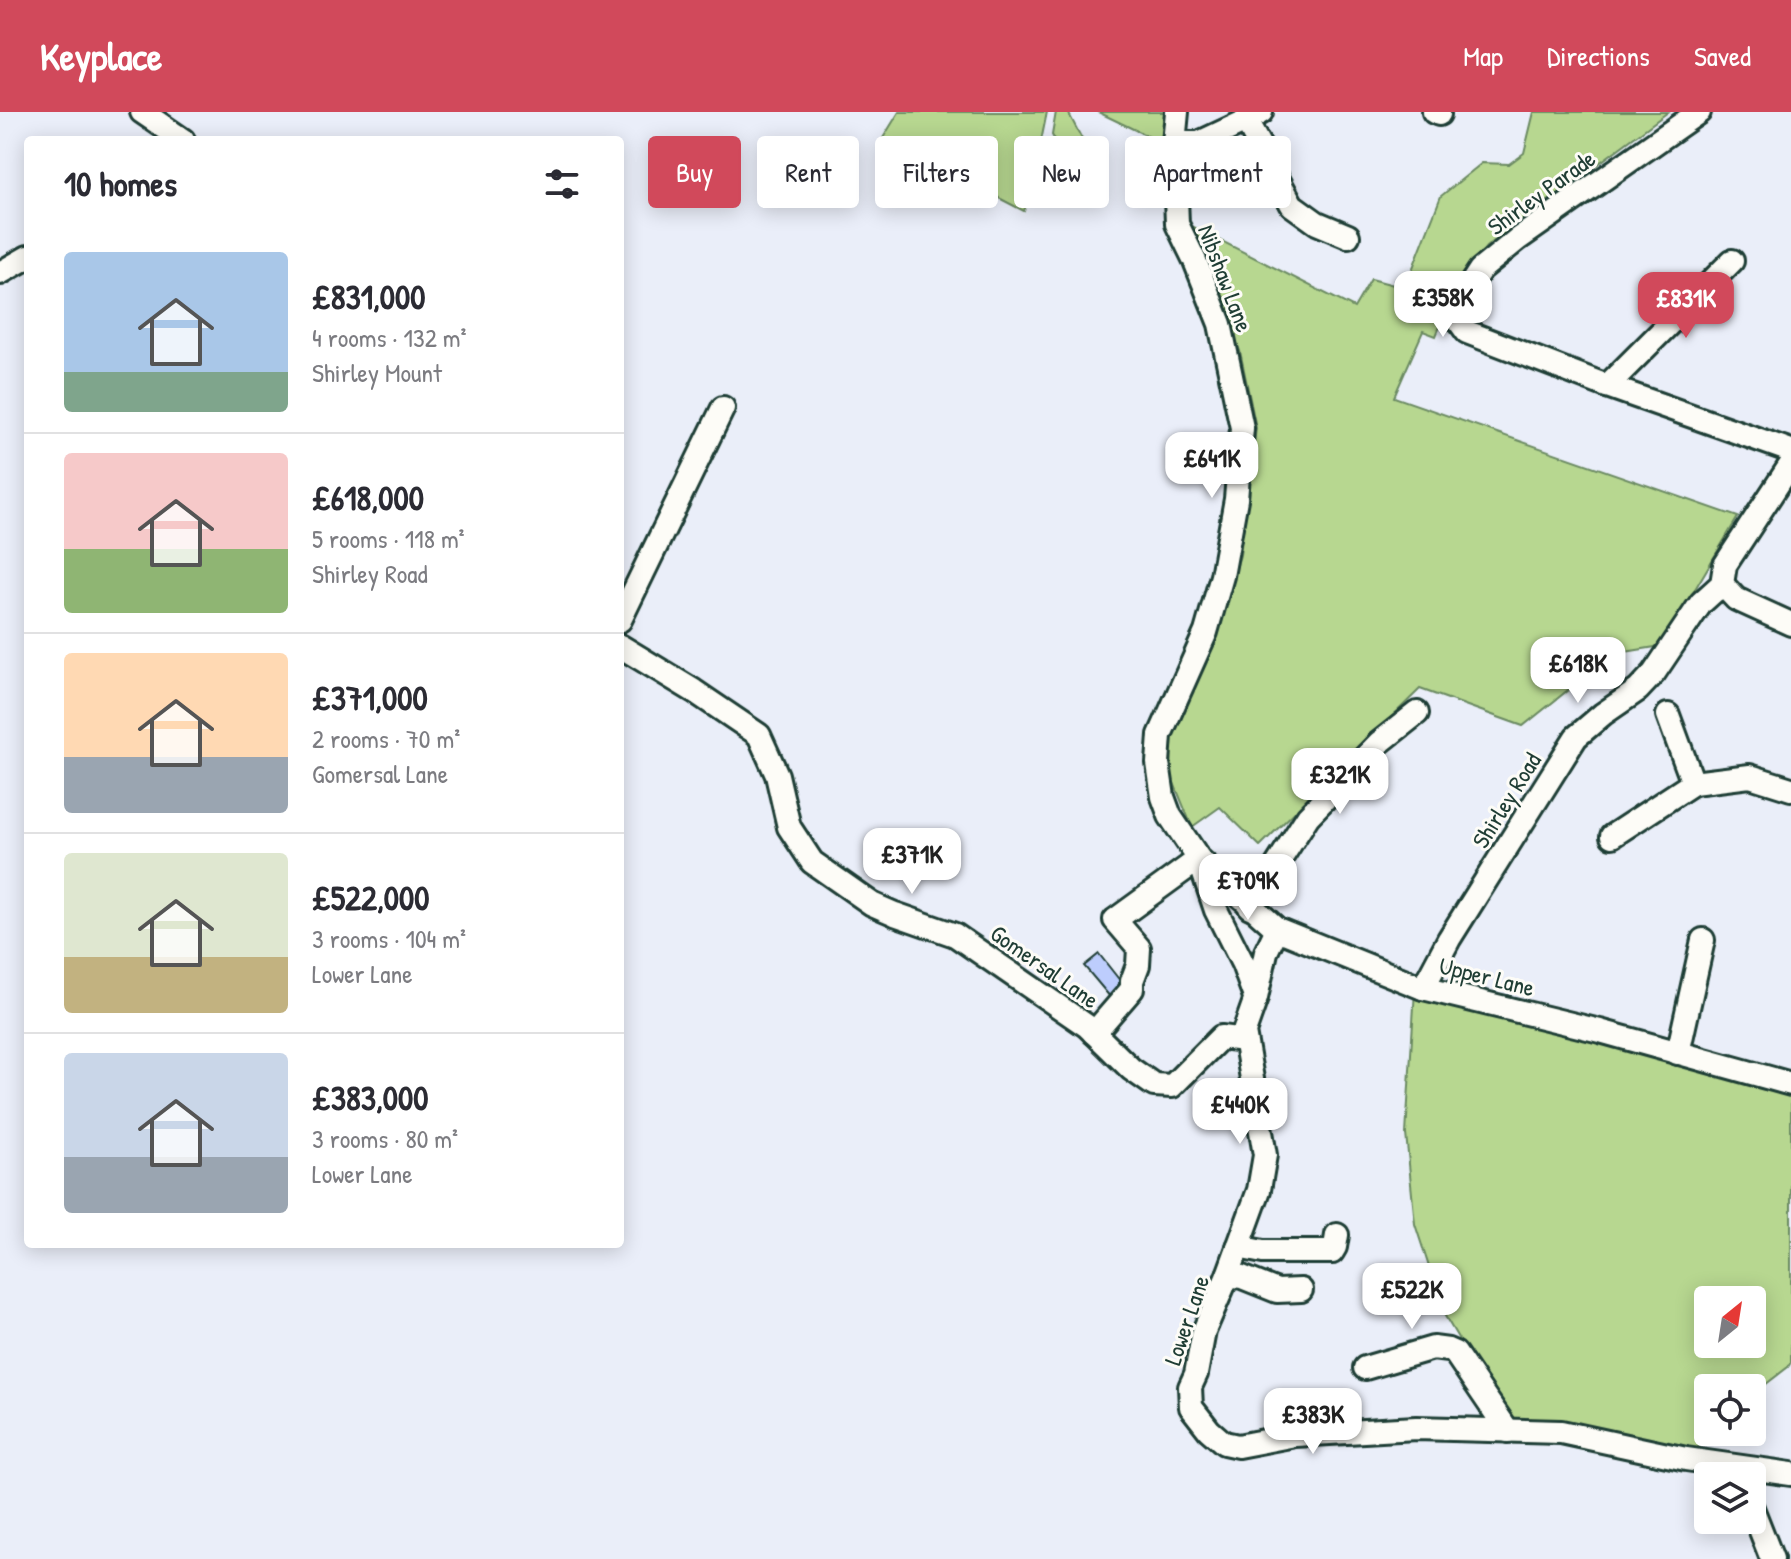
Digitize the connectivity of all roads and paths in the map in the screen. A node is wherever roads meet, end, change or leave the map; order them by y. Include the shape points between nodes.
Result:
1 (142, 112) edge
2 (1177, 112) edge
3 (1699, 112) edge
4 (1253, 117) edge
5 (173, 136) edge
6 (1175, 136) edge
7 (1214, 136) edge
8 (1176, 208) edge
9 (1348, 236) dead end
10 (24, 259) edge
11 (1732, 261) dead end
12 (0, 273) edge
13 (1607, 386) junction
14 (723, 408) dead end
15 (1791, 451) edge
16 (1791, 464) edge
17 (1722, 584) junction
18 (624, 612) edge
19 (1791, 624) edge
20 (624, 648) edge
21 (1417, 713) dead end
22 (1668, 715) dead end
23 (1160, 735) joint
24 (1693, 783) junction
25 (1791, 789) edge
26 (1612, 836) dead end
27 (1199, 859) junction
28 (1250, 907) junction
29 (1277, 929) junction
30 (1703, 940) dead end
31 (1423, 988) junction
32 (1256, 998) junction
33 (1094, 1033) junction
34 (1244, 1040) junction
35 (1678, 1053) junction
36 (1791, 1084) edge
37 (1337, 1235) dead end
38 (1238, 1247) junction
39 (1228, 1275) junction
40 (1301, 1290) dead end
41 (1365, 1368) dead end
42 (1508, 1431) junction
43 (1698, 1462) edge
44 (1766, 1473) edge
45 (1791, 1474) edge
46 (1762, 1534) edge
47 (1772, 1559) edge

1 - 5 street
2 - 6 street, Nibshaw Lane
3 - 13 street, Shirley Parade via 1518,239 1480,270 1465,293 1459,321 1467,332
4 - 7 street
4 - 9 street via 1292,205
8 - 23 street, Nibshaw Lane via 1177,224 1220,324 1242,428 1236,499 1218,590 1206,632
10 - 12 street
11 - 13 street
13 - 15 street, Shirley Parade
14 - 18 street
16 - 17 street, Shirley Road via 1725,565
17 - 19 street via 1736,599
17 - 31 street, Shirley Road via 1701,603 1643,685 1576,737
20 - 33 street, Gomersal Lane via 759,735 777,775 789,827 812,862 872,904 955,935
21 - 28 street via 1379,743 1308,816
22 - 24 street
23 - 27 street, Upper Lane via 1163,797
24 - 25 street via 1750,776
24 - 26 street
27 - 28 street, Upper Lane
27 - 32 street, Upper Lane
27 - 33 street via 1115,920 1139,948 1138,965 1130,993
28 - 29 street, Upper Lane
29 - 31 street, Upper Lane
29 - 32 street, Lower Lane
30 - 35 street
31 - 35 street, Upper Lane
32 - 34 street, Lower Lane
33 - 34 street, Gomersal Lane via 1154,1085 1172,1086 1221,1037
34 - 38 street, Lower Lane via 1265,1155 1259,1190
35 - 36 street, Upper Lane
37 - 38 street via 1332,1252
38 - 39 street, Lower Lane
39 - 40 street via 1277,1291
39 - 42 street, Lower Lane via 1204,1331 1190,1387 1191,1407 1224,1443 1238,1446 1295,1435 1416,1428
41 - 42 street via 1433,1348 1455,1353
42 - 43 street, Lower Lane via 1561,1432
44 - 45 street, Lower Lane
46 - 47 street

